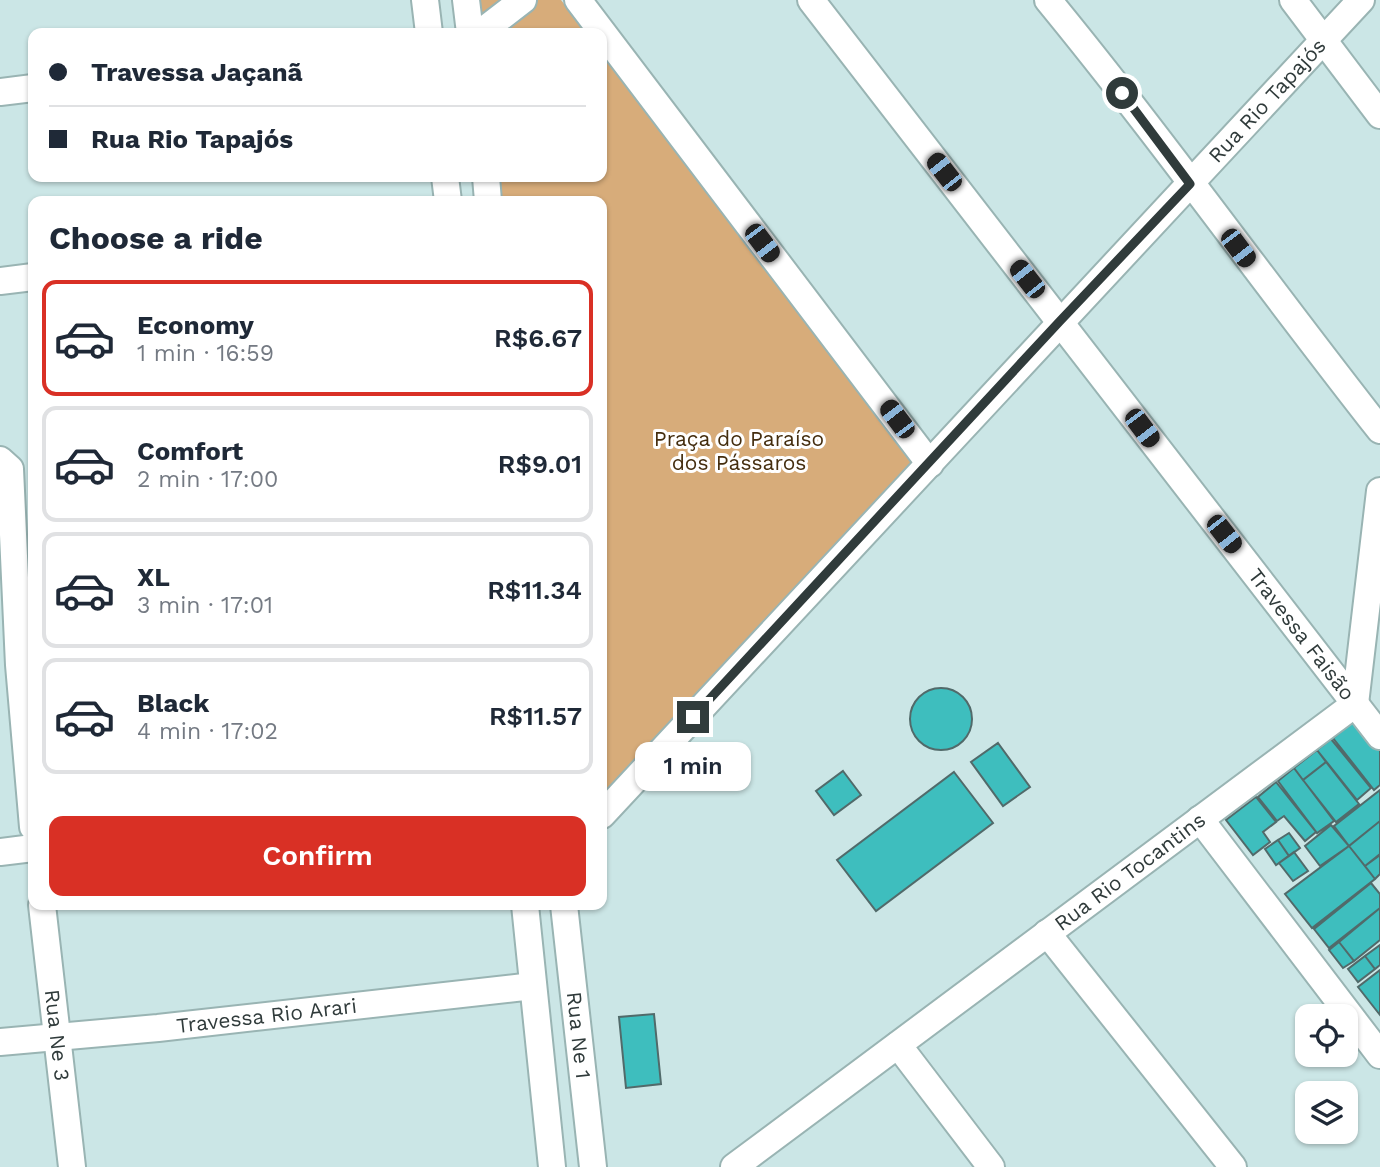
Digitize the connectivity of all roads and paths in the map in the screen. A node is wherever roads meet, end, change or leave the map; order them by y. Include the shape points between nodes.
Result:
1 (425, 0) edge
2 (466, 0) edge
3 (523, 0) edge
4 (578, 0) edge
5 (811, 0) edge
6 (1048, 0) edge
7 (1293, 0) edge
8 (1361, 0) edge
9 (428, 28) edge
10 (469, 28) edge
11 (487, 28) edge
12 (599, 28) edge
13 (607, 38) edge
14 (1324, 40) junction
15 (28, 89) edge
16 (0, 92) edge
17 (1380, 115) edge
18 (1190, 184) junction
19 (28, 278) edge
20 (0, 281) edge
21 (1060, 321) junction
22 (1380, 430) edge
23 (930, 464) junction
24 (11, 466) edge
25 (1380, 491) edge
26 (17, 666) edge
27 (1355, 704) junction
28 (1380, 736) edge
29 (28, 777) edge
30 (607, 810) edge
31 (1200, 819) junction
32 (28, 849) edge
33 (0, 852) edge
34 (43, 910) edge
35 (525, 910) edge
36 (565, 910) edge
37 (1047, 933) junction
38 (533, 986) junction
39 (57, 1036) junction
40 (0, 1042) edge
41 (898, 1045) junction
42 (1380, 1055) edge
43 (740, 1165) edge
44 (72, 1167) edge
45 (552, 1167) edge
46 (593, 1167) edge
47 (991, 1167) edge
48 (1233, 1167) edge

1 - 9 street
2 - 10 street
3 - 11 street
4 - 12 street
5 - 21 street, Travessa Faisão
6 - 18 street
7 - 14 street
8 - 14 street, Rua Rio Tapajós
13 - 23 street
14 - 17 street
14 - 18 street, Rua Rio Tapajós
15 - 16 street
18 - 21 street, Rua Rio Tapajós
18 - 22 street
19 - 20 street
21 - 23 street, Rua Rio Tapajós
21 - 27 street, Travessa Faisão
23 - 30 street, Rua Rio Tapajós
24 - 26 street
25 - 27 street
26 - 29 street
27 - 28 street, Travessa Faisão
27 - 31 street, Rua Rio Tocantins
31 - 37 street, Rua Rio Tocantins
31 - 42 street
32 - 33 street
34 - 39 street, Rua Ne 3
35 - 38 street, Rua Ne 1
36 - 46 street, Rua Ne 1
37 - 41 street, Rua Rio Tocantins
37 - 48 street
38 - 39 street, Travessa Rio Arari
38 - 45 street, Rua Ne 1
39 - 40 street, Travessa Rio Arari
39 - 44 street, Rua Ne 3
41 - 43 street, Rua Rio Tocantins
41 - 47 street

